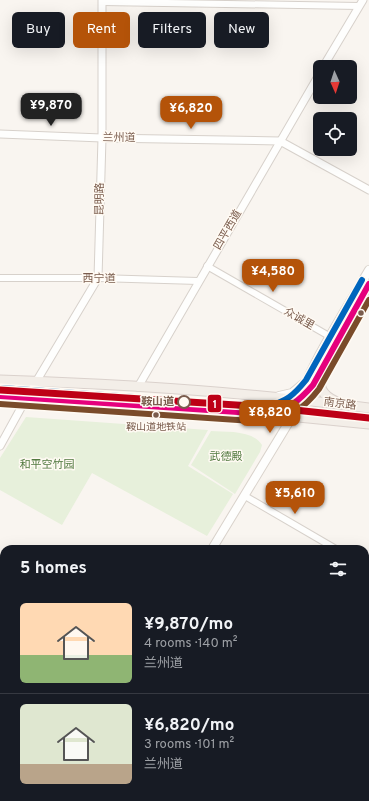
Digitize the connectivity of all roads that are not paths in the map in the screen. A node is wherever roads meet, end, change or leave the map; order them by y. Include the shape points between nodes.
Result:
1 (102, 1) edge
2 (361, 3) edge
3 (328, 60) edge
4 (313, 85) edge
5 (0, 134) edge
6 (102, 138) junction
7 (280, 141) junction
8 (369, 190) edge
9 (207, 266) junction
10 (369, 270) edge
11 (0, 278) edge
12 (98, 278) junction
13 (198, 281) junction
14 (367, 282) edge
15 (329, 336) junction
16 (321, 372) junction
17 (0, 380) edge
18 (307, 380) junction
19 (38, 382) junction
20 (138, 387) junction
21 (0, 396) edge
22 (266, 396) junction
23 (27, 398) junction
24 (301, 400) junction
25 (344, 404) junction
26 (369, 408) edge
27 (268, 414) junction
28 (292, 417) junction
29 (369, 424) edge
30 (0, 446) edge
31 (245, 496) junction
32 (214, 545) edge
33 (329, 545) edge

1 - 2 street
1 - 6 street, 昆明路
2 - 3 street
4 - 7 street, 四平西道
5 - 6 street, 兰州道
6 - 7 street, 兰州道
6 - 12 street, 昆明路
7 - 8 street, 兰州道
7 - 9 street, 四平西道
9 - 13 street, 四平西道
9 - 15 street, 众诚里
10 - 14 main road
11 - 12 street, 西宁道
12 - 13 street, 西宁道
12 - 19 street, 昆明路
13 - 20 street, 四平西道
14 - 15 main road
14 - 16 main road
15 - 18 main road
16 - 24 main road
16 - 25 main road via 320,386 323,394
17 - 19 main road, 南京路
18 - 22 main road via 287,395
18 - 24 main road
19 - 20 main road, 南京路
19 - 23 street, 昆明路
20 - 22 main road, 南京路
21 - 23 main road, 南京路
22 - 24 main road, 南京路
23 - 27 main road, 南京路
23 - 30 street, 昆明路
24 - 25 main road, 南京路
24 - 27 main road via 284,411
24 - 28 main road
24 - 28 main road
25 - 26 main road, 南京路
27 - 28 main road, 南京路
28 - 29 main road, 南京路
28 - 31 main road
31 - 32 main road
31 - 33 street

